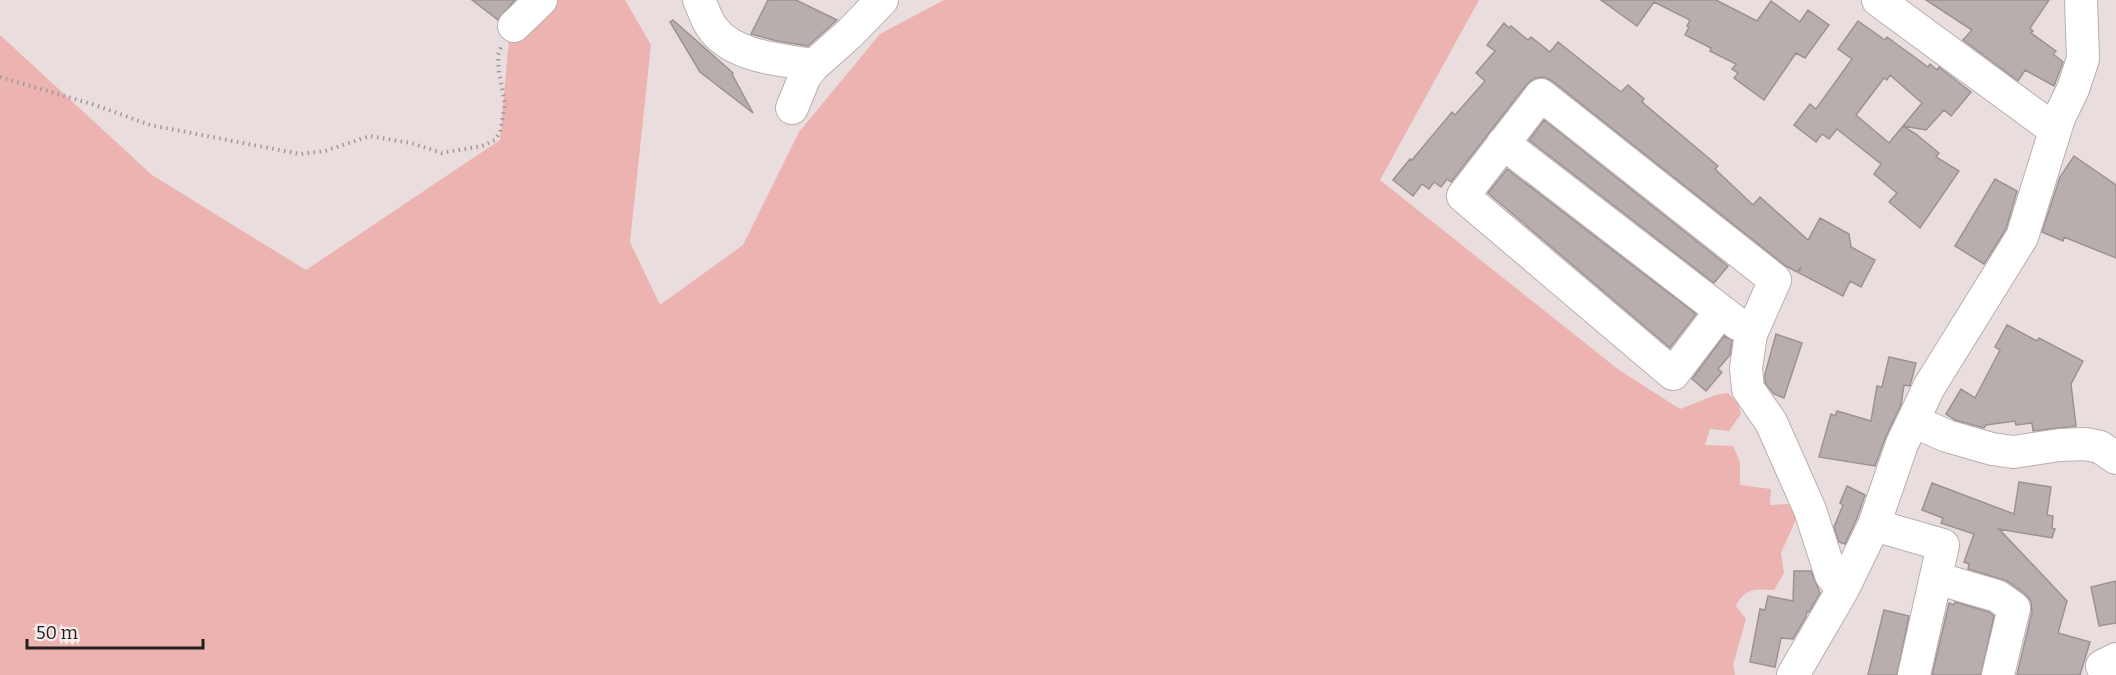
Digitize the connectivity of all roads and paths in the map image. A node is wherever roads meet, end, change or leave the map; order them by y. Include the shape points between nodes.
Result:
1 (541, 0) edge
2 (699, 0) edge
3 (882, 0) edge
4 (1878, 0) edge
5 (2081, 0) edge
6 (514, 26) joint
7 (814, 65) junction
8 (0, 77) edge
9 (792, 108) dead end
10 (2055, 130) junction
11 (1503, 143) junction
12 (1721, 311) junction
13 (1751, 334) junction
14 (1913, 421) junction
15 (2116, 459) edge
16 (1874, 525) junction
17 (1936, 578) junction
18 (1843, 589) junction
19 (1792, 675) edge
20 (1914, 675) edge
21 (1998, 675) edge

1 - 6 street
2 - 7 street via 710,25 747,53
3 - 7 street
4 - 10 street
5 - 10 street via 2083,59
6 - 8 path via 498,55 506,104 500,132 495,140 482,146 442,153 370,135 325,151 300,154 150,125
7 - 9 street via 805,76
10 - 14 street via 2022,237 1929,387
11 - 12 street
11 - 12 street via 1463,196 1673,374
11 - 13 street via 1541,95 1775,280
12 - 13 street
13 - 18 street via 1746,368 1748,389 1771,422 1789,459 1831,575
14 - 15 street via 1992,449 2013,452 2085,444 2100,447
14 - 16 street
16 - 17 street via 1943,545
16 - 18 street
17 - 20 street
17 - 21 street via 1996,596 2013,608
18 - 19 street

